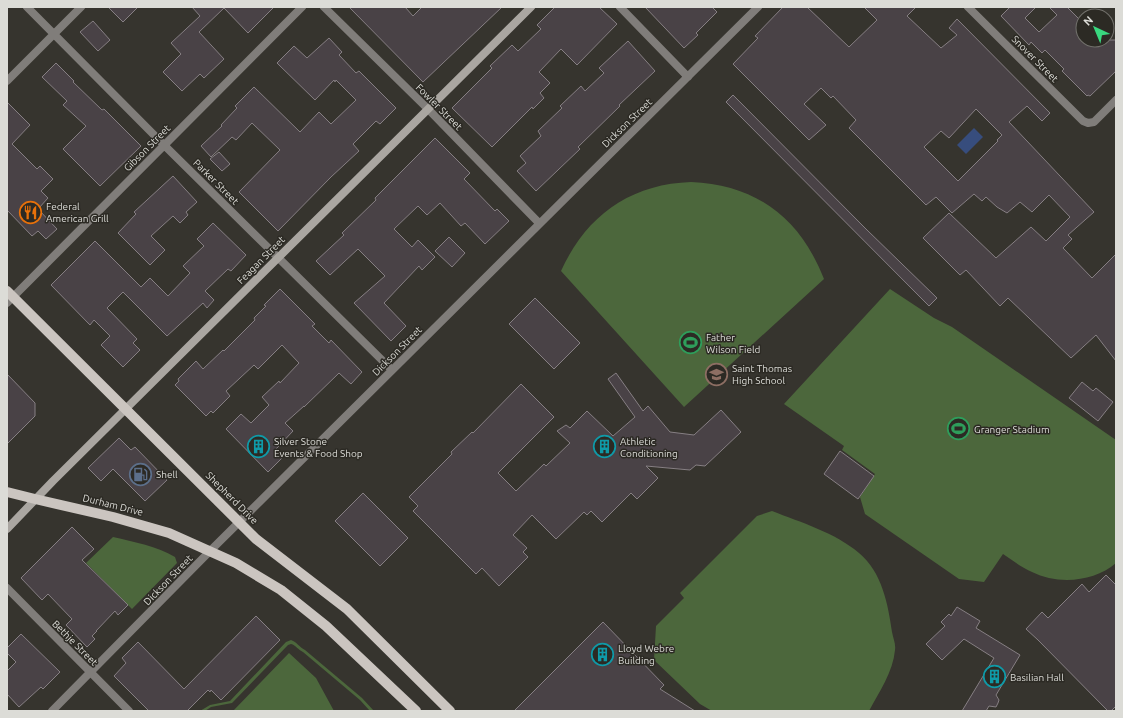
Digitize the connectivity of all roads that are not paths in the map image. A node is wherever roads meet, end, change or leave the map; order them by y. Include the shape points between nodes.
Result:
1 (27, 7) edge
2 (81, 7) edge
3 (302, 7) edge
4 (324, 7) edge
5 (532, 7) edge
6 (620, 7) edge
7 (758, 7) edge
8 (968, 7) edge
9 (982, 7) edge
10 (975, 14) junction
11 (54, 34) junction
12 (688, 77) junction
13 (7, 81) edge
14 (1116, 100) edge
15 (428, 109) junction
16 (164, 145) junction
17 (539, 223) junction
18 (278, 258) junction
19 (9, 297) edge
20 (392, 370) junction
21 (125, 409) junction
22 (7, 492) edge
23 (35, 499) junction
24 (238, 522) junction
25 (7, 529) edge
26 (210, 551) junction
27 (7, 588) edge
28 (90, 672) junction
29 (52, 711) edge
30 (129, 711) edge
31 (416, 711) edge
32 (450, 711) edge

1 - 11 street, Parker Street
2 - 11 street
3 - 16 street, Gibson Street
4 - 15 street, Fowler Street
5 - 15 street, Feagan Street
6 - 12 street
7 - 12 street, Dickson Street
8 - 10 street, Snover Street
9 - 10 street
10 - 14 street, Snover Street via 1083,121 1094,122
11 - 13 street
11 - 16 street, Parker Street
12 - 17 street, Dickson Street
15 - 17 street, Fowler Street
15 - 18 street, Feagan Street
16 - 18 street, Parker Street
16 - 19 street, Gibson Street
17 - 20 street, Dickson Street
18 - 20 street, Parker Street
18 - 21 street, Feagan Street
19 - 21 main road, Shepherd Drive
20 - 24 street, Dickson Street
21 - 23 street, Feagan Street
21 - 24 main road, Shepherd Drive
22 - 23 main road, Durham Drive
23 - 25 street, Feagan Street
23 - 26 main road, Durham Drive via 169,533
24 - 26 street, Dickson Street
24 - 32 main road, Shepherd Drive via 274,554 347,609
26 - 28 street, Dickson Street
26 - 31 main road via 236,563 287,595 326,626
27 - 28 street, Bethje Street
28 - 29 street, Dickson Street
28 - 30 street, Bethje Street

